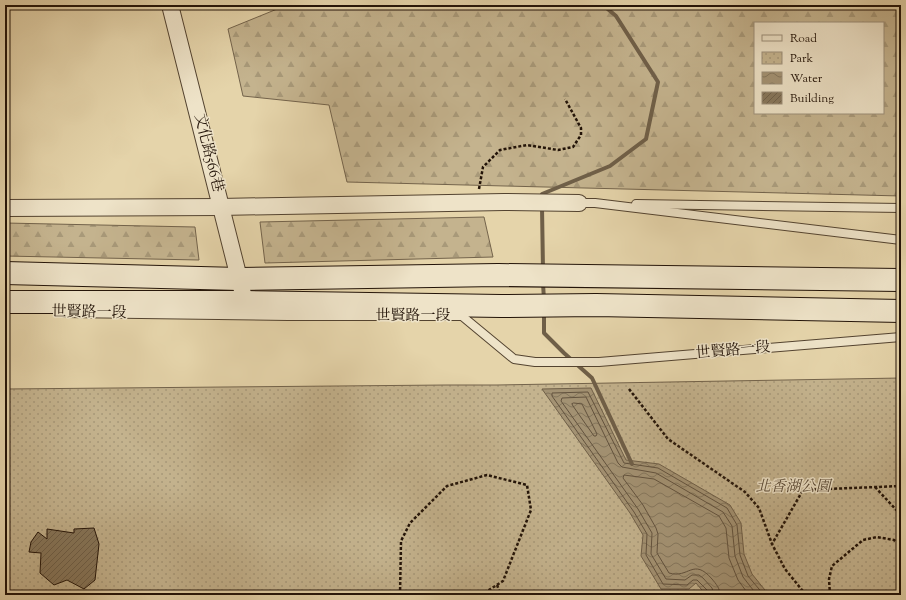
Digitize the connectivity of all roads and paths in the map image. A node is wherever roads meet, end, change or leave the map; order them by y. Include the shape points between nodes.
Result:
1 (170, 5) edge
2 (565, 99) dead end
3 (476, 203) junction
4 (587, 203) junction
5 (220, 207) junction
6 (5, 208) edge
7 (901, 208) edge
8 (901, 240) edge
9 (5, 273) edge
10 (239, 279) junction
11 (901, 280) edge
12 (5, 302) edge
13 (245, 302) junction
14 (901, 311) edge
15 (60, 313) dead end
16 (901, 337) edge
17 (629, 389) dead end
18 (901, 486) edge
19 (875, 487) junction
20 (901, 515) edge
21 (772, 544) junction
22 (901, 546) edge
23 (497, 585) junction
24 (81, 595) edge
25 (94, 595) edge
26 (400, 595) edge
27 (481, 595) edge
28 (501, 595) edge
29 (806, 595) edge
30 (830, 595) edge

1 - 5 street, 文化路566巷
2 - 3 path via 581,128 581,135 573,147 558,150 527,145 500,150 483,167
3 - 4 street
3 - 5 street
4 - 7 lane
4 - 8 lane
5 - 6 street
5 - 10 street, 文化路566巷
9 - 10 street
10 - 11 street via 498,275
10 - 13 street, 文化路566巷
12 - 13 street, 世賢路一段
13 - 14 street, 世賢路一段
15 - 16 lane, 世賢路一段 via 462,316 514,359 535,362 599,362
17 - 21 path via 668,439 745,492 759,508
18 - 19 path
19 - 20 path
19 - 21 path via 803,490
21 - 29 path via 785,569
22 - 30 path via 894,540 877,537 863,540 832,566 829,580
23 - 26 path via 503,581 530,510 527,485 487,475 448,486 410,523 401,541
23 - 27 path
23 - 28 path
24 - 25 path

